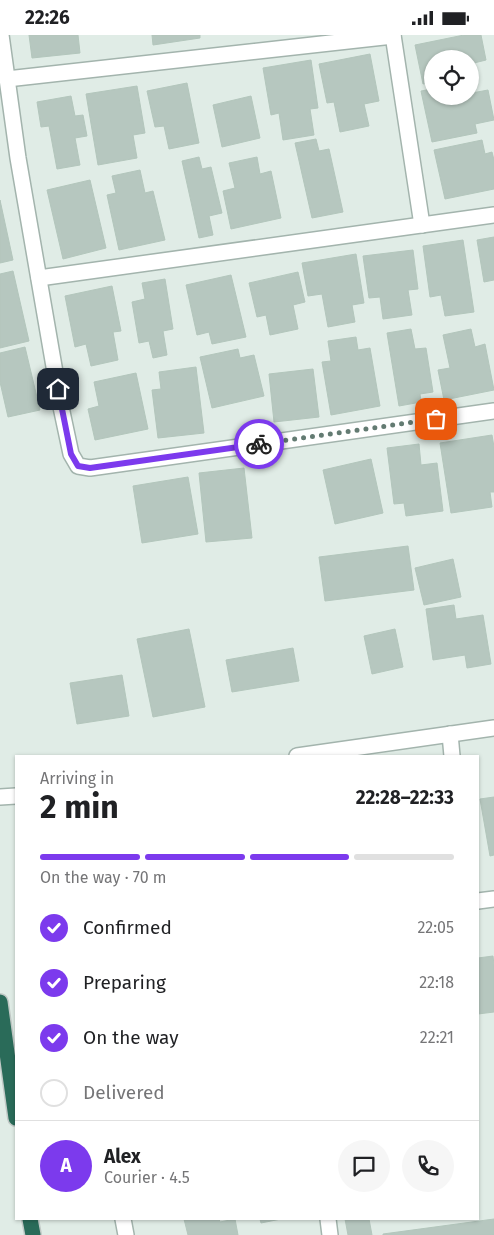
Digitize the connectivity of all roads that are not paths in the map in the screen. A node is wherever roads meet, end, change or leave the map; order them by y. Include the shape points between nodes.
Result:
1 (1, 35) edge
2 (393, 35) edge
3 (7, 79) junction
4 (494, 215) edge
5 (422, 225) junction
6 (39, 278) junction
7 (494, 411) edge
8 (494, 728) edge
9 (450, 734) junction
10 (304, 755) edge
11 (452, 755) edge
12 (15, 796) edge
13 (0, 797) edge
14 (494, 899) edge
15 (479, 901) edge
16 (0, 1002) edge
17 (15, 1111) edge
18 (30, 1220) edge
19 (123, 1220) edge
20 (328, 1220) edge
21 (33, 1235) edge
22 (126, 1235) edge
23 (330, 1235) edge

1 - 3 street
2 - 3 street
2 - 5 street
3 - 6 street
4 - 5 street
5 - 6 street
6 - 7 street via 71,454 78,466 90,468
8 - 9 street
9 - 10 street
9 - 11 street
12 - 13 street
14 - 15 street
16 - 17 highway
18 - 21 highway
19 - 22 street
20 - 23 street

